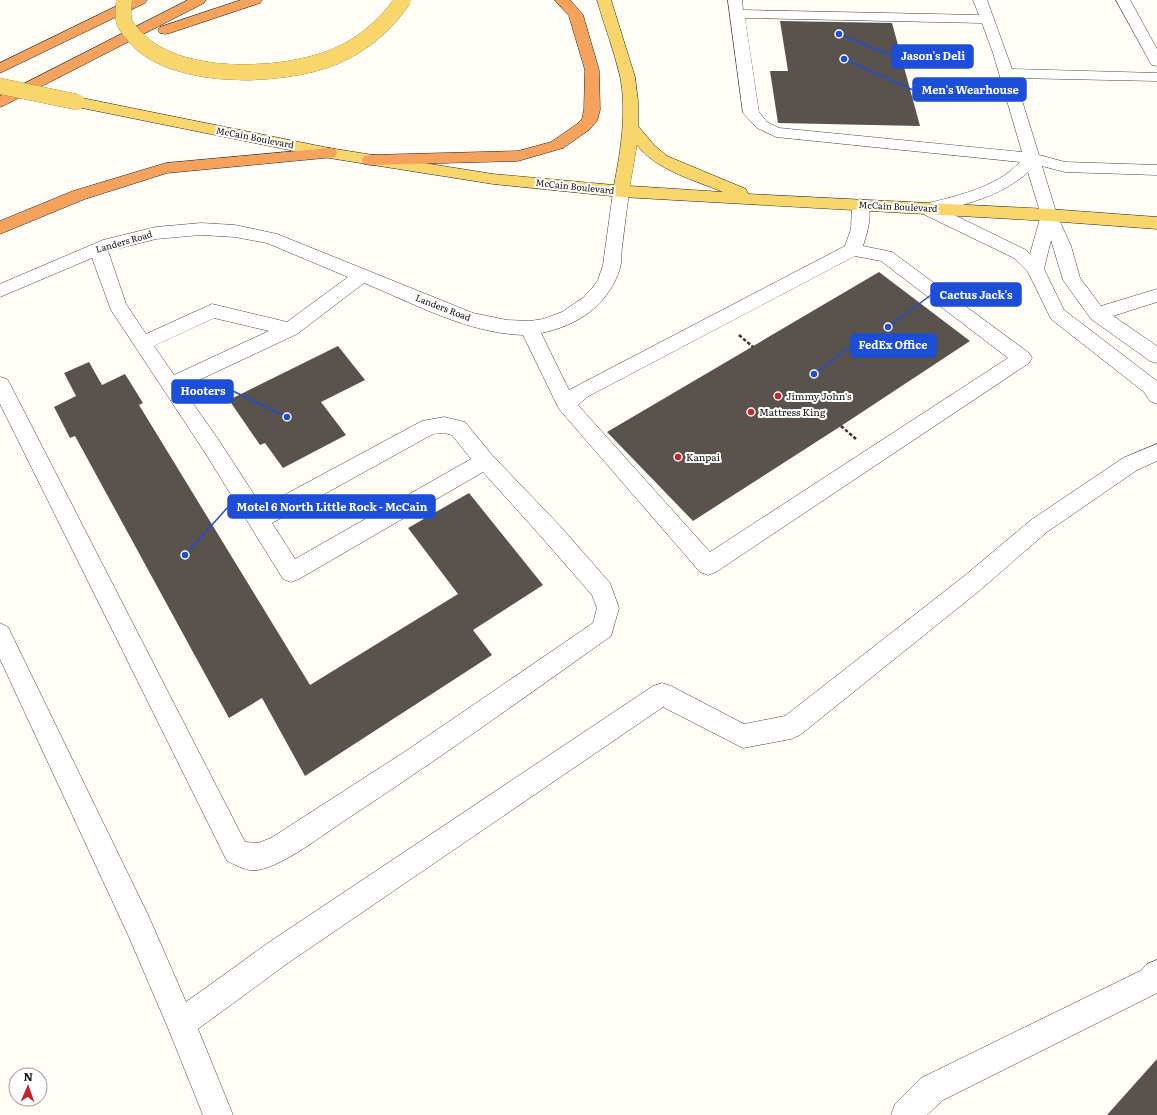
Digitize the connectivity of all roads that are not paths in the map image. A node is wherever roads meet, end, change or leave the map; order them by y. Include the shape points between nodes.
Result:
1 (124, 0) edge
2 (140, 0) edge
3 (199, 0) edge
4 (255, 0) edge
5 (403, 0) edge
6 (562, 0) edge
7 (604, 0) edge
8 (980, 0) edge
9 (1123, 0) edge
10 (736, 7) edge
11 (988, 19) junction
12 (99, 51) junction
13 (1157, 62) edge
14 (0, 69) edge
15 (1006, 73) junction
16 (1157, 77) edge
17 (0, 86) edge
18 (0, 102) edge
19 (629, 125) junction
20 (329, 153) junction
21 (1032, 158) junction
22 (370, 160) junction
23 (1157, 170) edge
24 (621, 192) junction
25 (758, 200) junction
26 (860, 205) junction
27 (927, 209) junction
28 (1049, 215) junction
29 (1157, 222) edge
30 (0, 228) edge
31 (98, 248) junction
32 (853, 250) junction
33 (1035, 269) junction
34 (363, 275) junction
35 (0, 290) edge
36 (1157, 295) edge
37 (1097, 314) junction
38 (529, 328) junction
39 (290, 329) junction
40 (142, 344) junction
41 (1157, 356) edge
42 (0, 384) edge
43 (170, 385) junction
44 (1157, 396) edge
45 (566, 404) junction
46 (1157, 452) edge
47 (485, 461) junction
48 (258, 520) junction
49 (0, 634) edge
50 (1157, 974) edge
51 (181, 1022) junction
52 (218, 1115) edge
53 (906, 1115) edge

1 - 5 main road, bridge via 123,18 127,28 148,50 168,60 202,69 234,72 284,69 320,62 351,48 377,32
2 - 14 highway
3 - 12 highway
4 - 12 highway
6 - 22 highway via 576,15 592,70 592,110 589,121 583,127 557,145 518,156
7 - 19 main road, Landers Road via 629,88
8 - 11 street
9 - 13 street
10 - 11 street
10 - 21 street via 751,113 762,125 776,132
11 - 15 street
12 - 18 highway
15 - 16 street
15 - 21 street
17 - 20 main road, McCain Boulevard, bridge
19 - 24 main road, Landers Road
19 - 25 main road via 648,149 661,160
20 - 22 main road, McCain Boulevard
20 - 30 highway via 166,168 79,195
21 - 23 street via 1065,167
21 - 27 street via 1002,184 980,195
21 - 28 street
22 - 24 main road, McCain Boulevard via 493,179
24 - 25 main road, McCain Boulevard
24 - 38 street, Landers Road via 611,268 598,292 581,310 560,320
25 - 26 main road, McCain Boulevard
26 - 27 main road, McCain Boulevard
26 - 32 street via 860,228
27 - 28 main road, McCain Boulevard
27 - 33 street via 1020,254
28 - 29 main road, McCain Boulevard
28 - 33 street
28 - 37 street via 1072,280
31 - 34 street, Landers Road via 163,232 201,229 235,231 271,238
31 - 35 street, Landers Road
31 - 40 street via 117,305
32 - 45 street via 580,392
32 - 45 street via 886,256 1022,358 708,565
33 - 44 street via 1056,314 1151,387
34 - 38 street, Landers Road via 469,319 498,326
34 - 39 street
36 - 37 street
37 - 41 street
38 - 45 street
39 - 40 street via 212,311
39 - 43 street
40 - 43 street
42 - 47 street via 236,852 250,858 280,847 415,760 602,629 608,608 602,590
43 - 48 street via 211,444
46 - 51 street via 1130,464 1039,526 971,584 791,728 743,736 662,694 285,948
47 - 48 street via 458,428 444,425 429,427
47 - 48 street via 291,572
49 - 51 street via 139,927
50 - 53 street via 1150,981 932,1089
51 - 52 street

